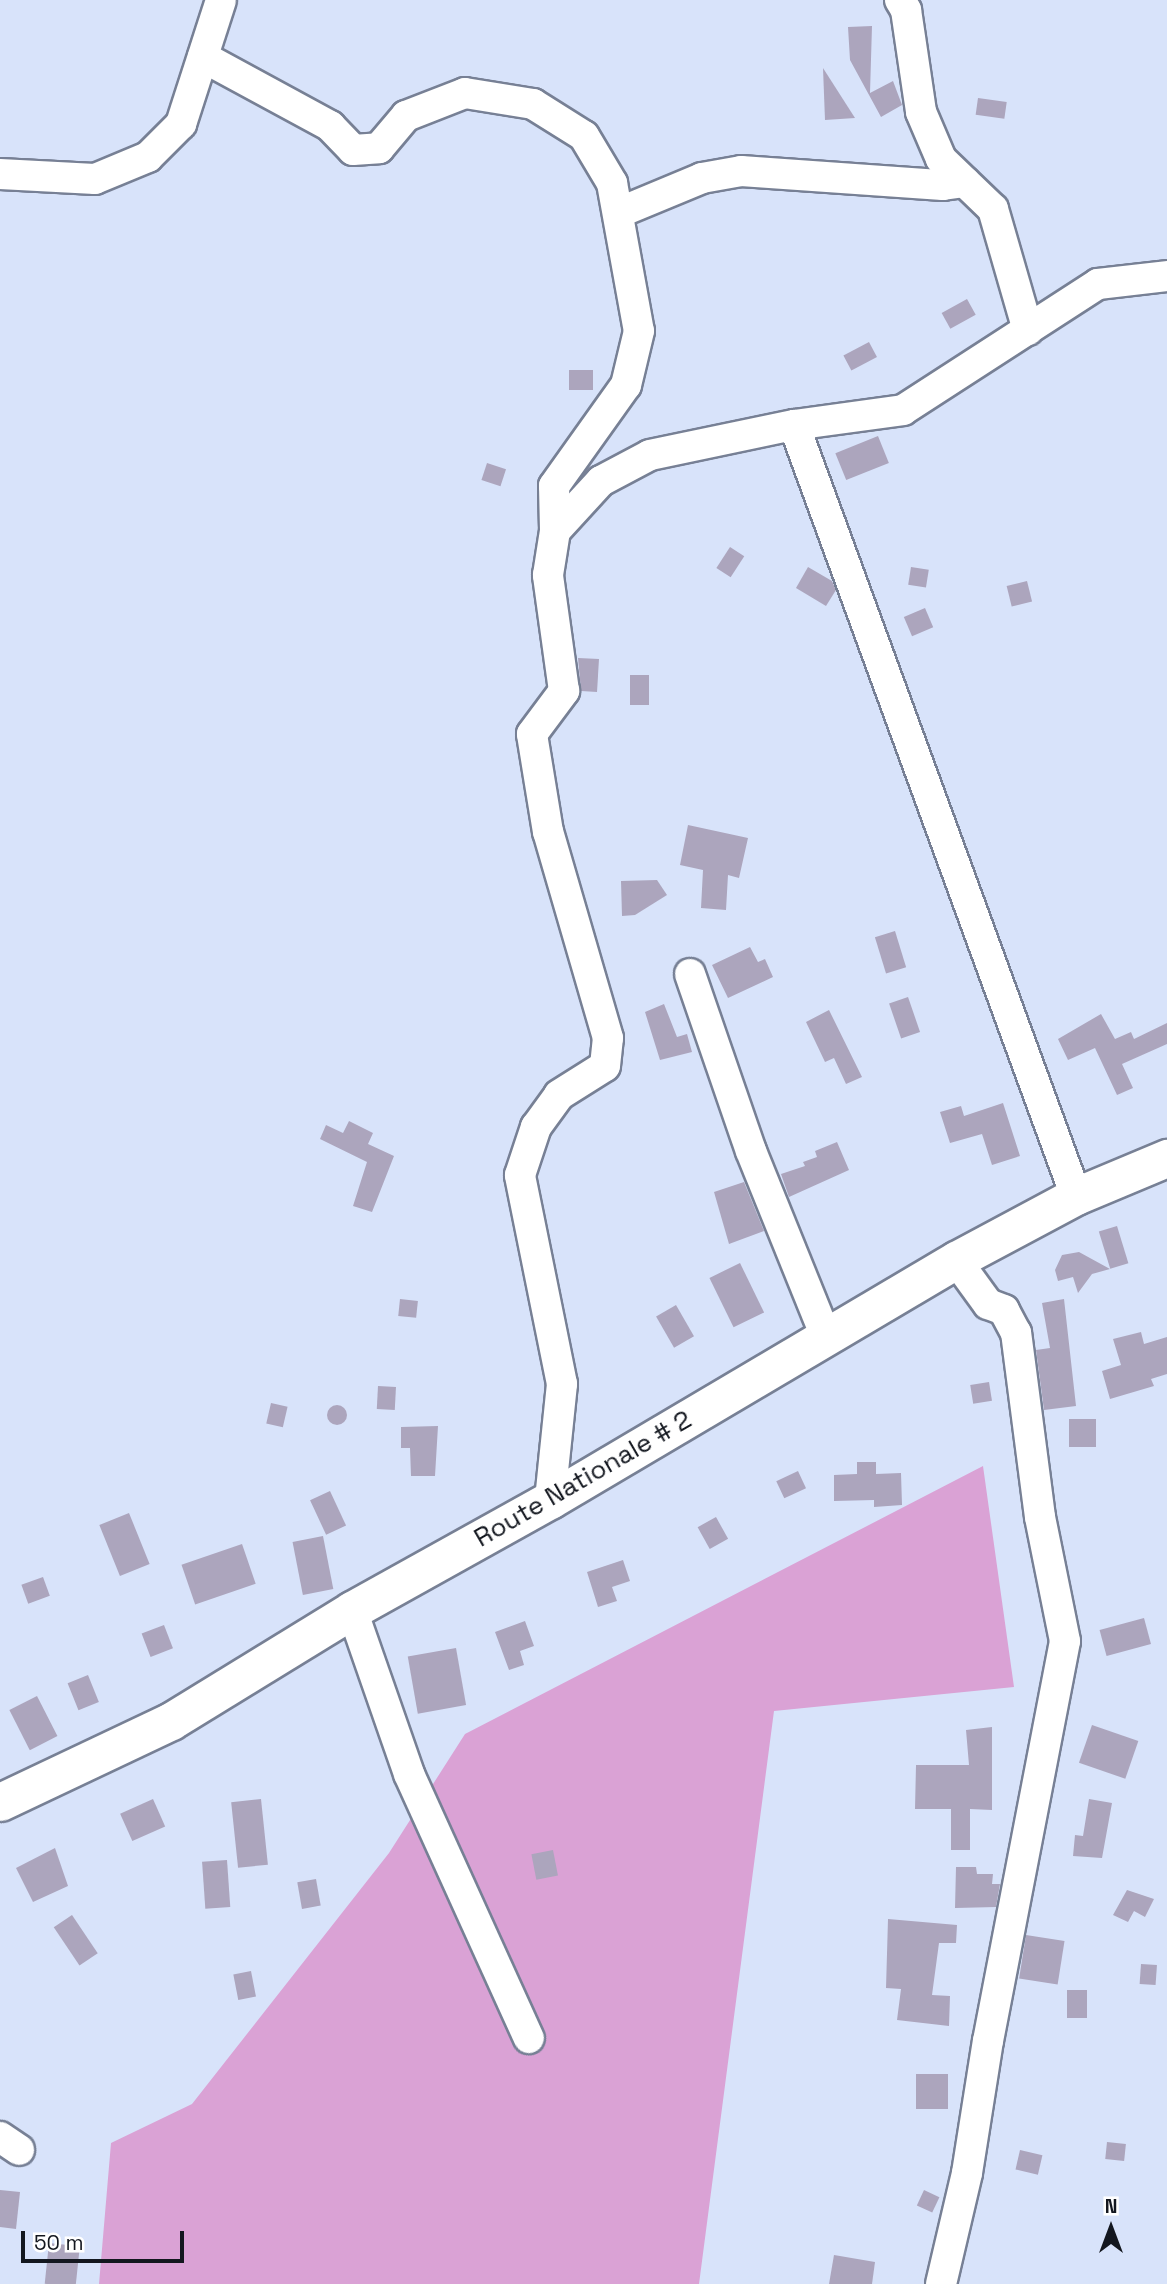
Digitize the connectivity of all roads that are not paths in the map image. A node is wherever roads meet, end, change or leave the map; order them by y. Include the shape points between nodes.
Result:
1 (221, 0) edge
2 (900, 0) edge
3 (202, 57) junction
4 (0, 174) edge
5 (965, 182) junction
6 (618, 213) junction
7 (1167, 276) edge
8 (1028, 330) junction
9 (794, 425) junction
10 (555, 531) junction
11 (690, 974) dead end
12 (1167, 1158) edge
13 (1076, 1196) junction
14 (956, 1261) junction
15 (827, 1337) junction
16 (550, 1500) junction
17 (352, 1610) junction
18 (0, 1802) edge
19 (529, 2038) dead end
20 (941, 2284) edge

1 - 3 street
2 - 5 street via 906,10 921,112 941,159
3 - 4 street via 181,124 148,157 95,179
3 - 6 street via 330,126 353,150 379,148 406,116 466,93 533,104 584,136 612,183
5 - 6 street via 943,185 741,171 702,178
5 - 8 street via 993,209
6 - 10 street via 639,331 626,385 554,486
7 - 8 street via 1098,284
8 - 9 street via 903,410
9 - 10 street via 650,455 601,481
9 - 13 street
10 - 16 street via 548,575 564,691 532,734 548,832 608,1038 606,1066 559,1095 536,1127 520,1175 562,1384
11 - 15 street via 751,1151
12 - 13 main road, Route Nationale # 2
13 - 14 main road, Route Nationale # 2
14 - 15 main road, Route Nationale # 2
14 - 20 street via 988,1304 1004,1310 1016,1334 1040,1517 1065,1641 967,2173
15 - 16 main road, Route Nationale # 2
16 - 17 main road, Route Nationale # 2
17 - 18 main road, Route Nationale # 2 via 171,1721
17 - 19 street via 410,1774

